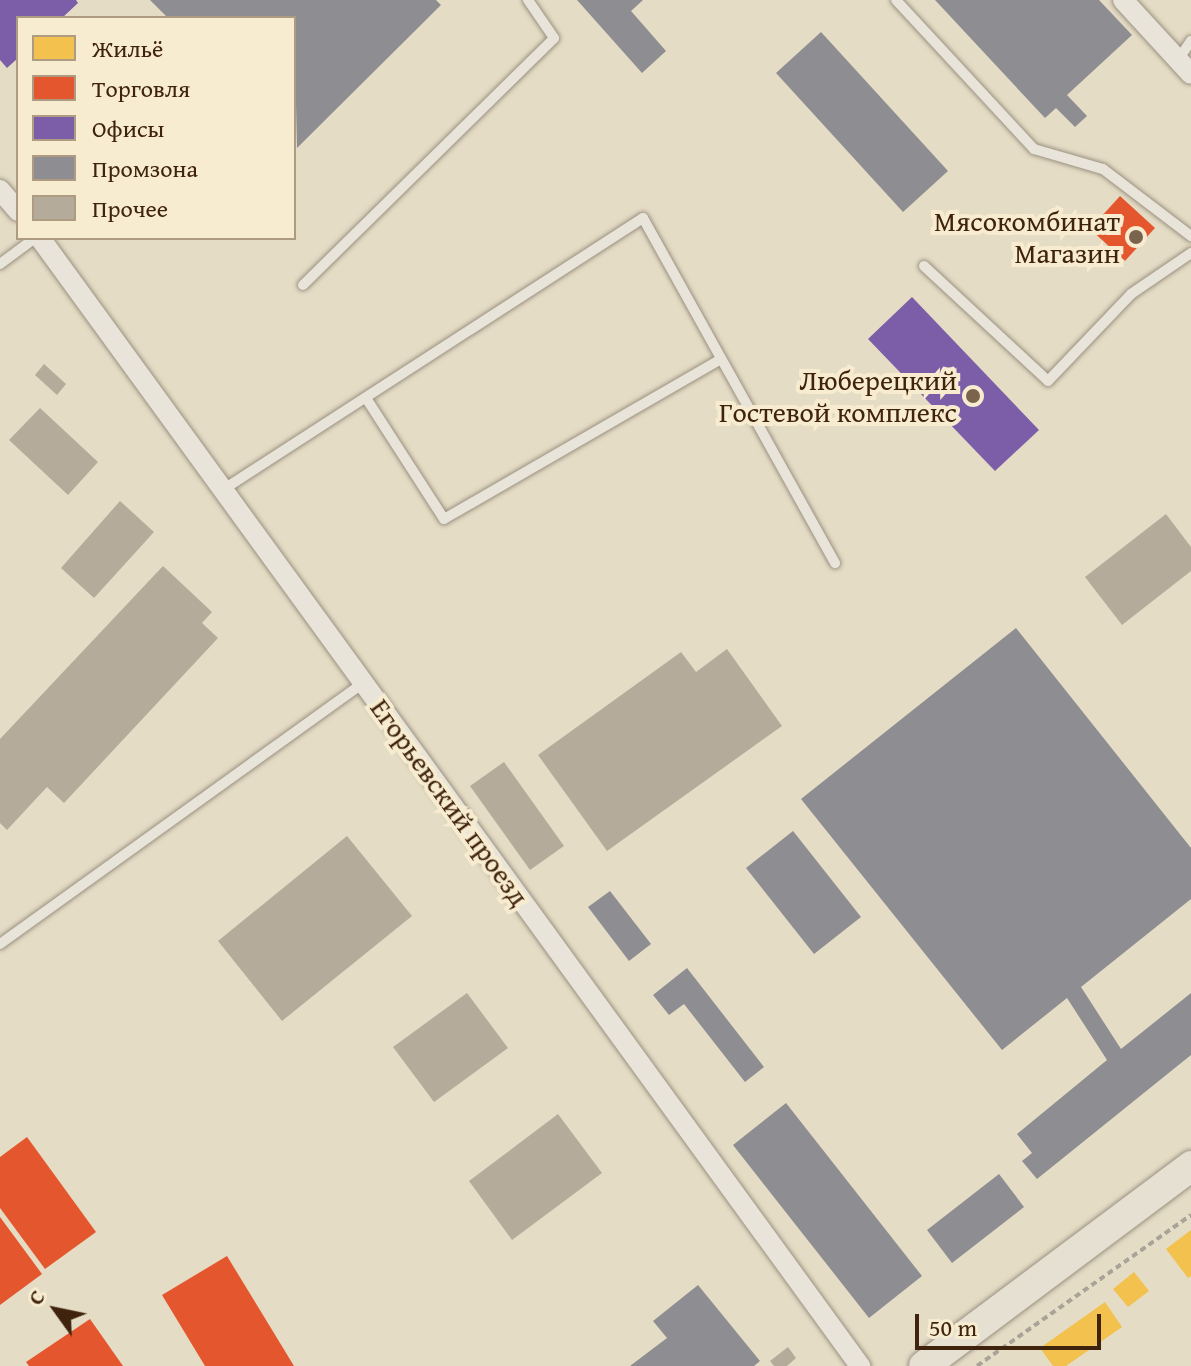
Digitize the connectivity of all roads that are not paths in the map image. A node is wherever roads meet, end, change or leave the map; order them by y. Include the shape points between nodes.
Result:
1 (528, 0) edge
2 (896, 0) edge
3 (1123, 0) edge
4 (1191, 41) edge
5 (1185, 67) edge
6 (1191, 236) edge
7 (34, 240) edge
8 (38, 240) edge
9 (1191, 253) edge
10 (0, 264) edge
11 (924, 266) dead end
12 (303, 285) dead end
13 (721, 359) junction
14 (366, 398) junction
15 (224, 489) junction
16 (835, 563) dead end
17 (363, 683) junction
18 (0, 944) edge
19 (1191, 1166) edge
20 (860, 1366) edge
21 (924, 1366) edge

1 - 12 lane via 554,38
2 - 6 lane via 1034,149 1103,169
3 - 5 street
4 - 5 lane
7 - 10 lane
8 - 15 street, Егорьевский проезд
9 - 11 lane via 1131,294 1048,381
13 - 14 lane via 444,519
13 - 14 lane via 643,218
13 - 16 lane
14 - 15 lane
15 - 17 street, Егорьевский проезд
17 - 18 lane
17 - 20 street, Егорьевский проезд
19 - 21 main road

